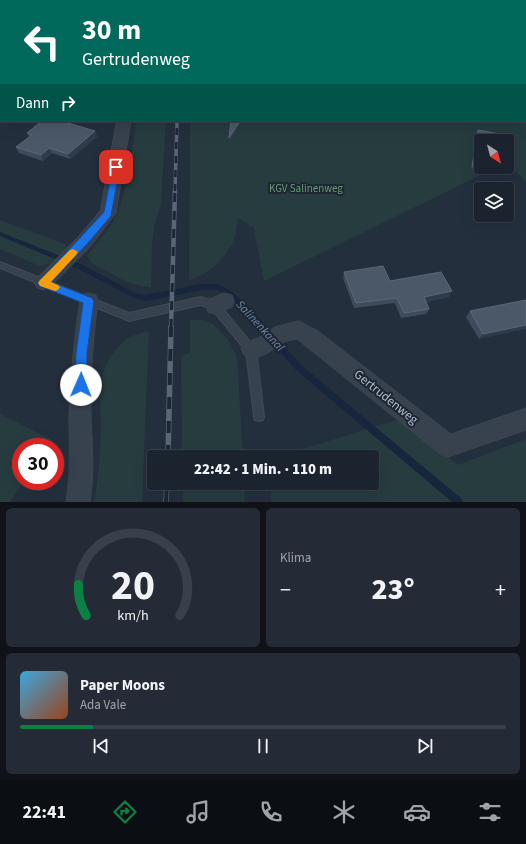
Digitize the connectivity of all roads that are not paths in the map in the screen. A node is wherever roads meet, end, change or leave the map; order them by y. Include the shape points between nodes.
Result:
1 (124, 122) edge
2 (0, 265) edge
3 (43, 283) junction
4 (89, 301) junction
5 (266, 342) junction
6 (259, 416) dead end
7 (526, 419) edge
8 (78, 502) edge

1 - 3 street via 108,213
2 - 3 lane
3 - 4 lane
4 - 5 lane via 129,317 200,302 220,304
4 - 8 street via 82,353 82,485
5 - 6 lane
5 - 7 street, Gertrudenweg via 300,330 448,446

